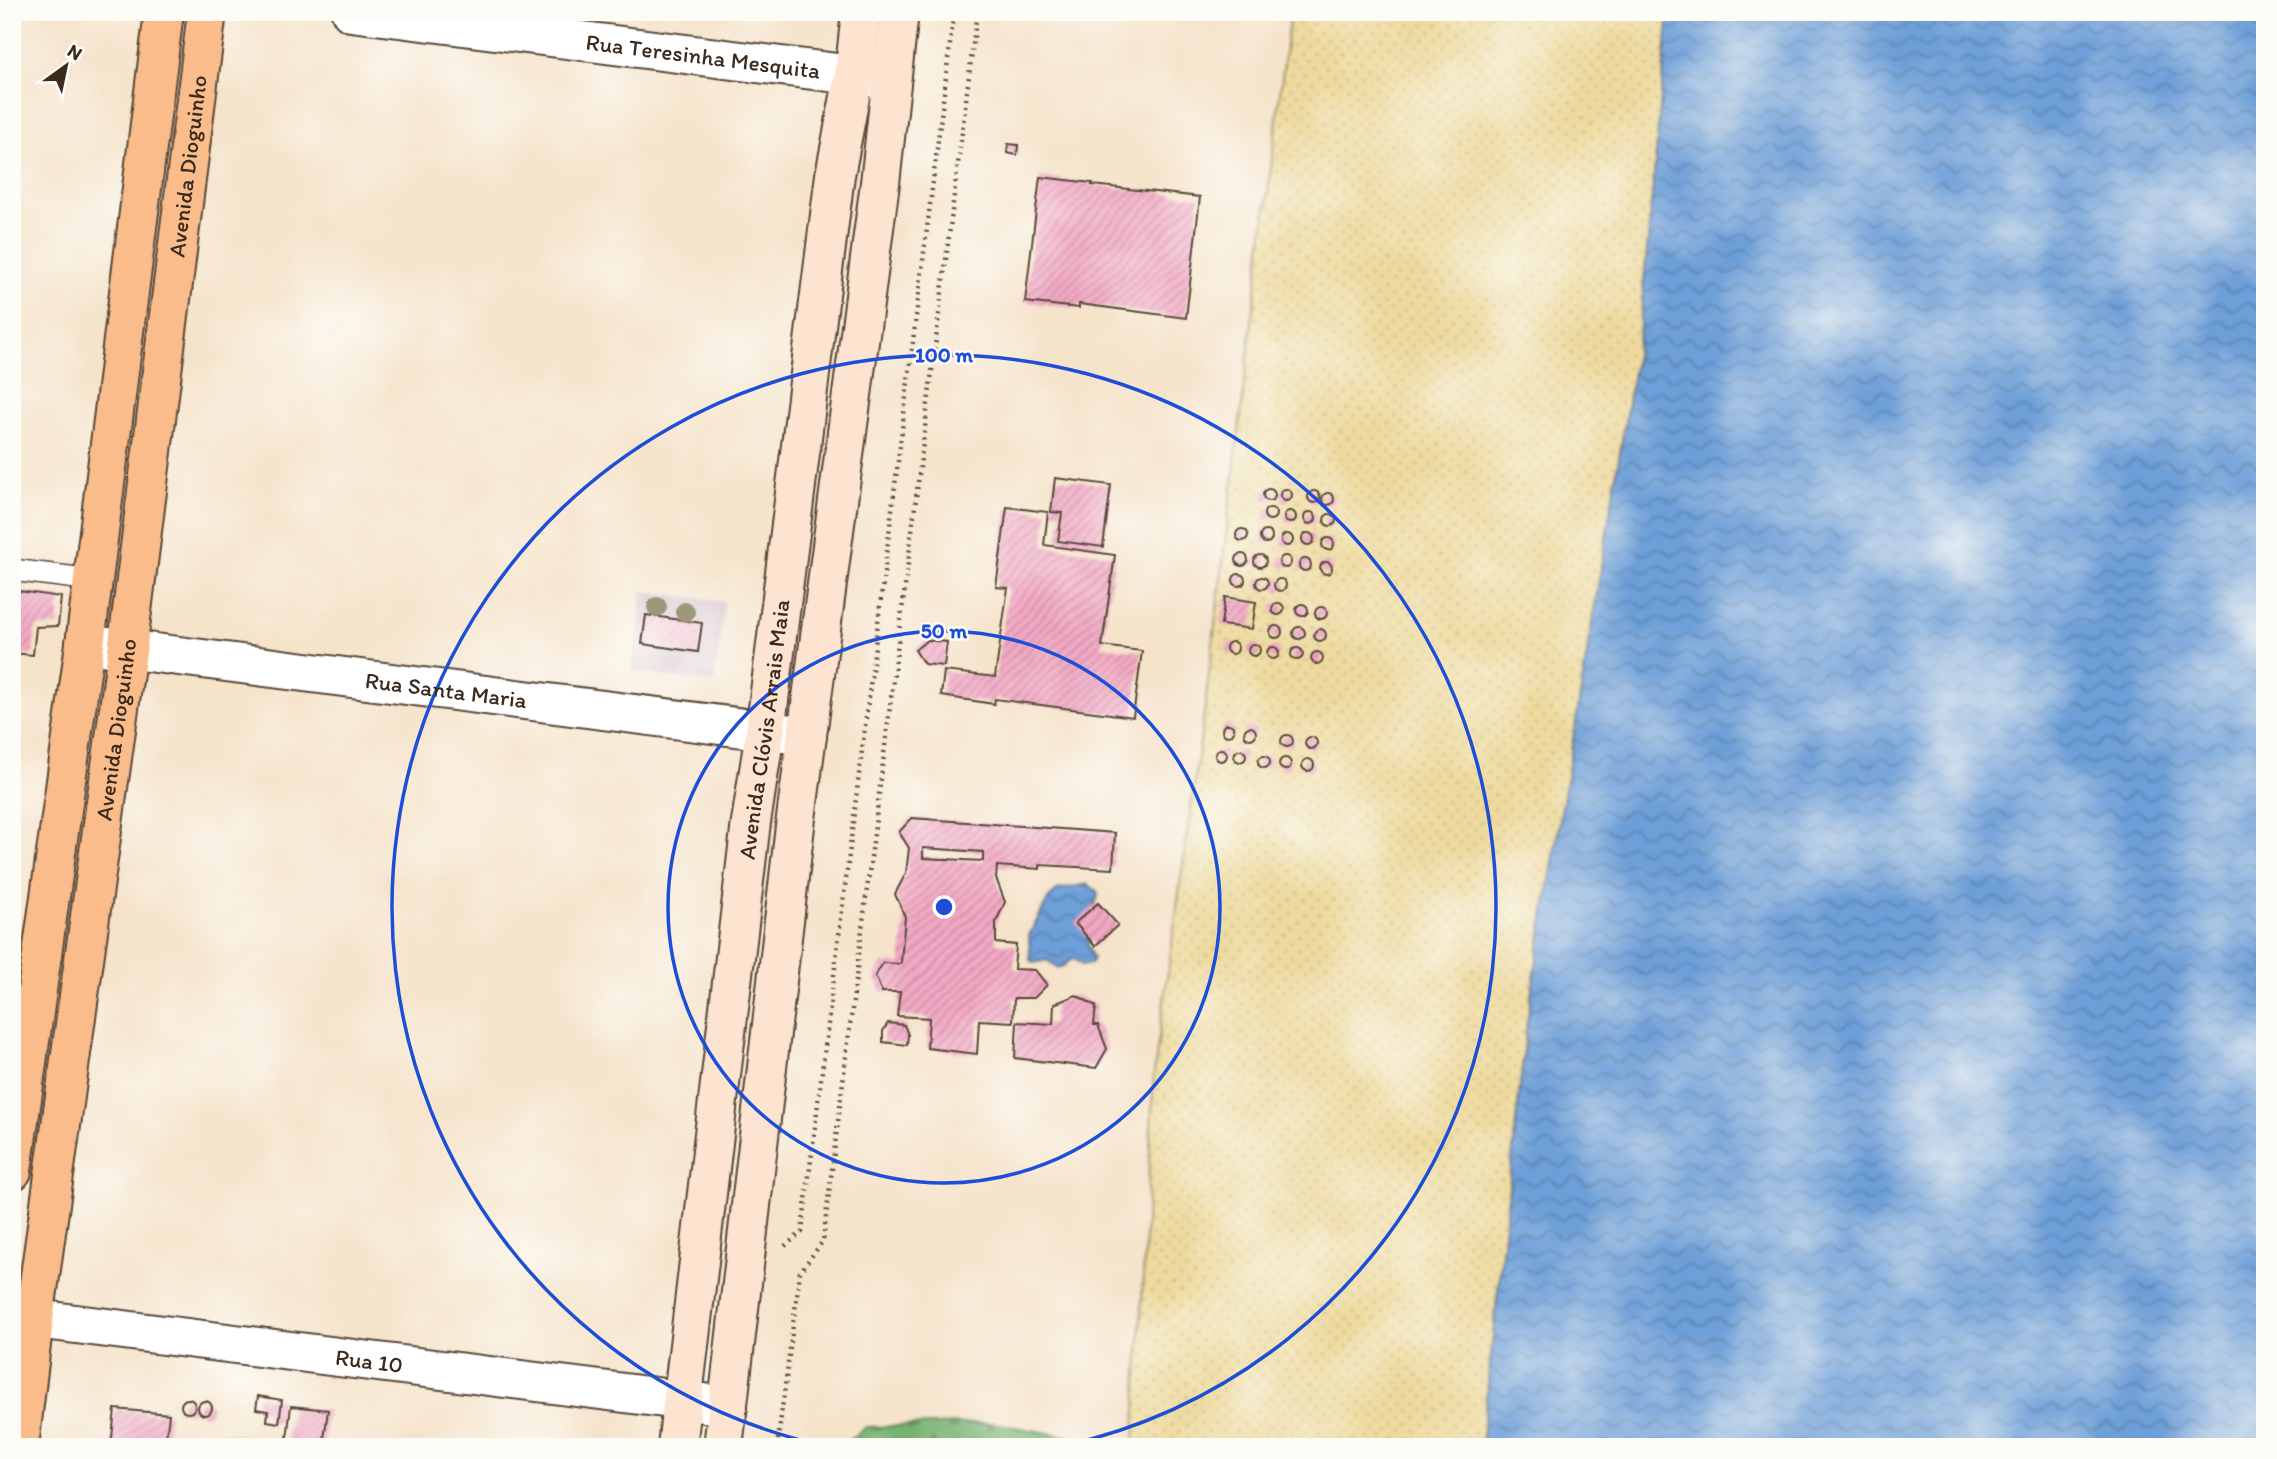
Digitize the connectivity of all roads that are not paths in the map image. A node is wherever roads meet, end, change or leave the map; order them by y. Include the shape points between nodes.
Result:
1 (164, 12) edge
2 (207, 12) edge
3 (351, 12) edge
4 (861, 12) edge
5 (899, 12) edge
6 (854, 76) junction
7 (891, 79) junction
8 (12, 570) edge
9 (93, 580) junction
10 (85, 644) junction
11 (127, 651) junction
12 (765, 732) junction
13 (807, 737) junction
14 (12, 1171) edge
15 (23, 1318) edge
16 (683, 1400) junction
17 (728, 1406) junction
18 (19, 1447) edge
19 (677, 1447) edge
20 (723, 1447) edge

1 - 9 main road, Avenida Dioguinho
2 - 11 main road, Avenida Dioguinho
3 - 6 street, Rua Teresinha Mesquita
4 - 6 main road, Avenida Clóvis Arrais Maia
5 - 7 main road, Avenida Clóvis Arrais Maia
6 - 7 street, Rua Teresinha Mesquita
6 - 12 main road, Avenida Clóvis Arrais Maia via 835,176
7 - 13 main road, Avenida Clóvis Arrais Maia
8 - 9 lane
9 - 10 main road, Avenida Dioguinho
10 - 11 street, Rua Santa Maria
10 - 14 main road, Avenida Dioguinho
11 - 12 street, Rua Santa Maria
11 - 15 main road, Avenida Dioguinho
12 - 13 street, Rua Santa Maria
12 - 16 main road, Avenida Clóvis Arrais Maia
13 - 17 main road, Avenida Clóvis Arrais Maia
15 - 16 street, Rua 10
15 - 18 main road, Avenida Dioguinho
16 - 17 street, Rua 10
16 - 19 main road, Avenida Clóvis Arrais Maia
17 - 20 main road, Avenida Clóvis Arrais Maia

